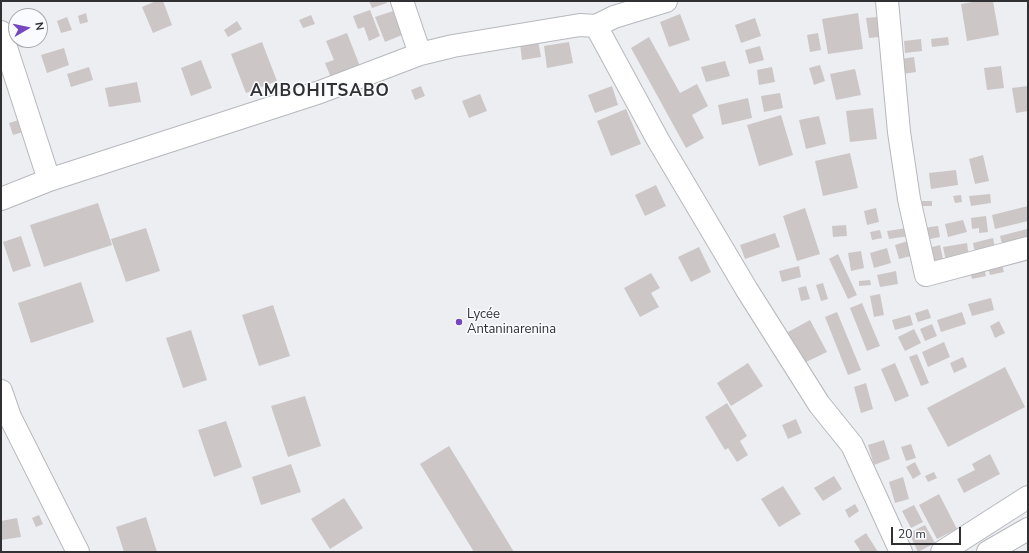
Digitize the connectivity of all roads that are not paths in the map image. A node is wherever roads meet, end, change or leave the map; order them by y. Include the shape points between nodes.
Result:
1 (402, 1) edge
2 (666, 1) edge
3 (887, 1) edge
4 (596, 26) junction
5 (1, 32) edge
6 (420, 54) junction
7 (49, 180) junction
8 (1, 199) edge
9 (1028, 248) edge
10 (1, 391) edge
11 (1028, 497) edge
12 (1028, 529) edge
13 (78, 552) edge
14 (901, 552) edge
15 (942, 552) edge
16 (988, 552) edge

1 - 6 street
2 - 4 street via 614,17
3 - 9 street via 899,132 909,199 926,275
4 - 6 street via 580,25
4 - 14 street via 658,140 746,290 819,404 852,445
5 - 7 street
6 - 7 street via 320,92
7 - 8 street
10 - 13 street via 10,417
11 - 15 street
12 - 16 street

